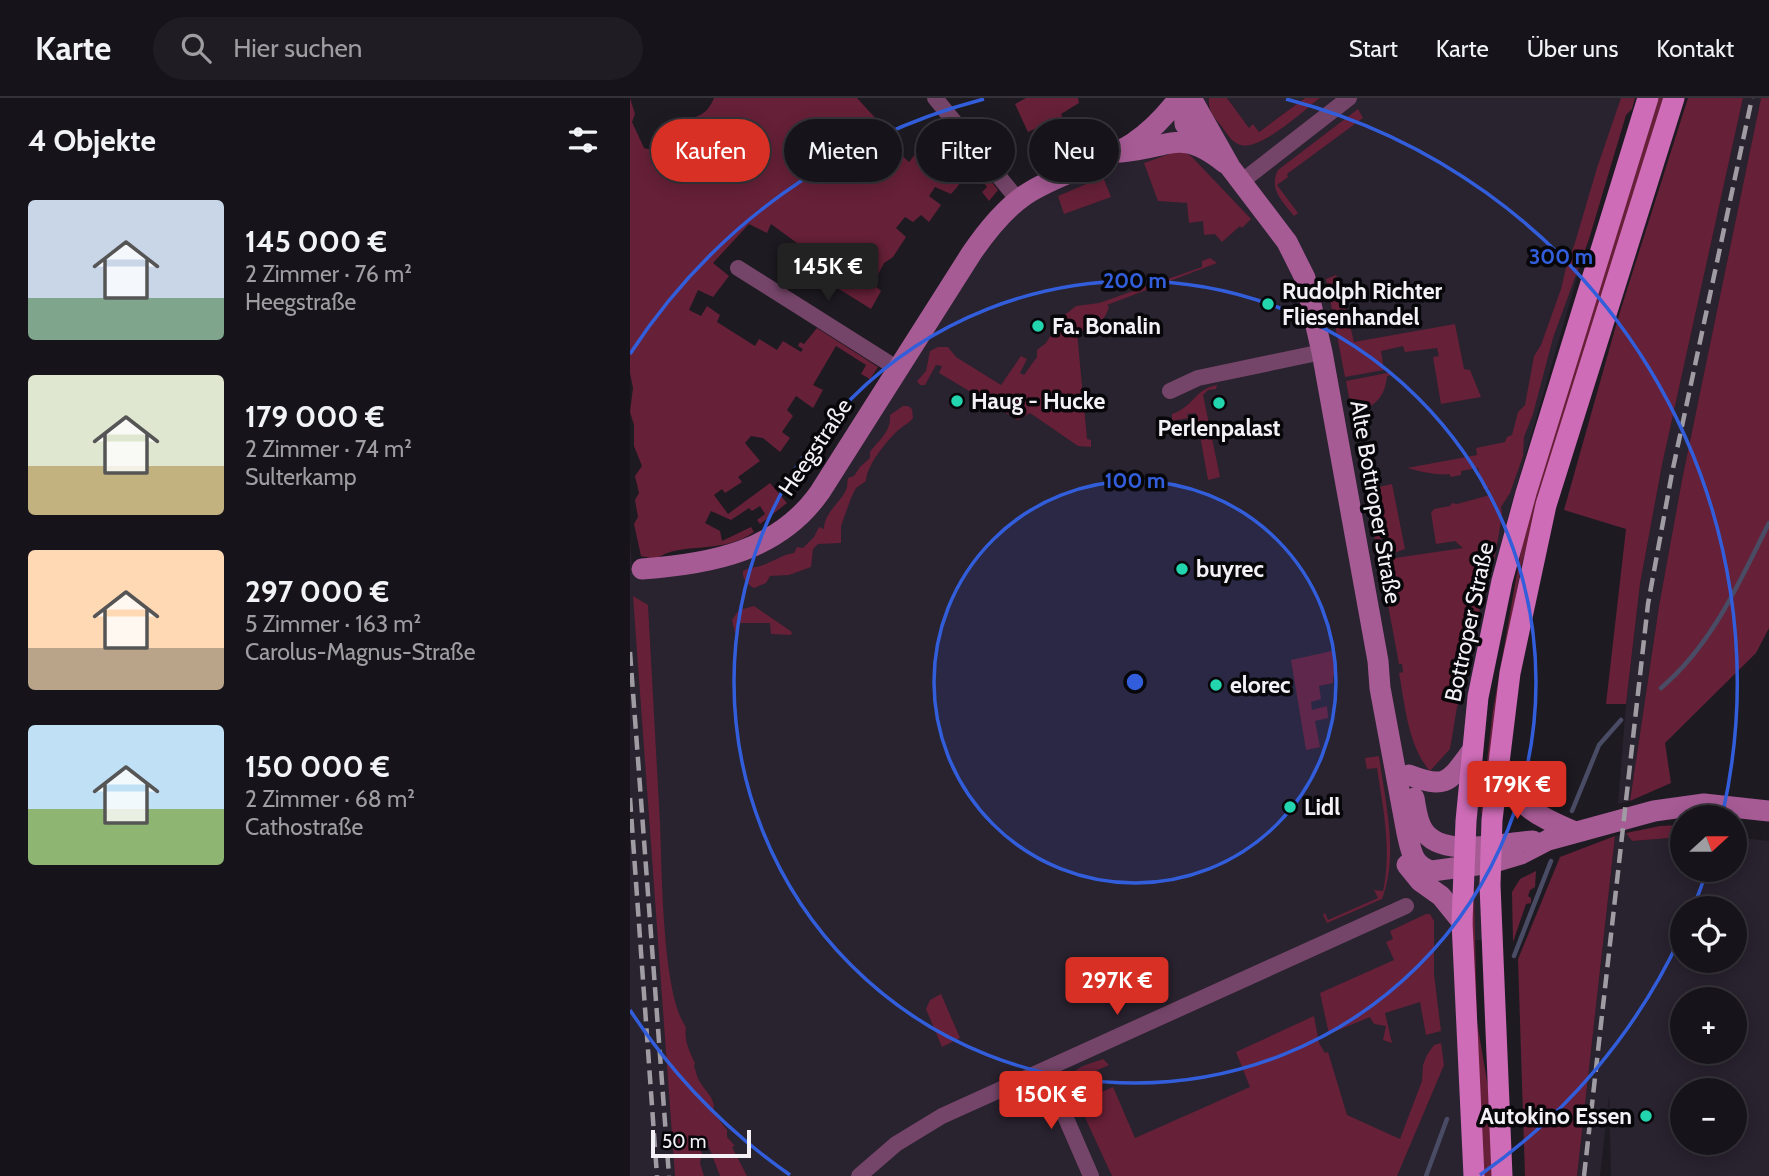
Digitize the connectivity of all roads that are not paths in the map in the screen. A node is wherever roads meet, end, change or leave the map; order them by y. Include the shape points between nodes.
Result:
1 (935, 98) edge
2 (1182, 98) edge
3 (1191, 98) edge
4 (1349, 98) edge
5 (1648, 98) edge
6 (1674, 98) edge
7 (1208, 149) junction
8 (1119, 150) edge
9 (1119, 153) edge
10 (1235, 174) junction
11 (1050, 182) edge
12 (1018, 200) junction
13 (738, 268) dead end
14 (1322, 352) junction
15 (898, 369) junction
16 (1170, 391) dead end
17 (642, 569) dead end
18 (1378, 661) junction
19 (1472, 751) junction
20 (1497, 770) junction
21 (1409, 775) junction
22 (1769, 811) edge
23 (1575, 832) junction
24 (1407, 833) junction
25 (1491, 855) junction
26 (1465, 857) junction
27 (1406, 906) dead end
28 (1462, 922) junction
29 (1045, 1070) junction
30 (859, 1176) edge
31 (1091, 1176) edge
32 (1474, 1176) edge
33 (1502, 1176) edge

1 - 12 street
2 - 7 street via 1187,128
2 - 8 street, Heegstraße via 1148,132
3 - 10 street, Alte Bottroper Straße
4 - 10 street
5 - 19 main road, Bottroper Straße via 1502,581
6 - 20 main road via 1546,505 1510,673
7 - 9 street, Heegstraße via 1175,142
7 - 10 street, Heegstraße
10 - 14 street, Alte Bottroper Straße via 1295,255
11 - 12 street, Heegstraße
12 - 15 street, Heegstraße via 981,240
13 - 15 street
14 - 16 street via 1198,378
14 - 18 street, Alte Bottroper Straße
15 - 17 street, Heegstraße via 815,499 780,533 730,556
18 - 21 street, Alte Bottroper Straße via 1397,713
18 - 24 street, Alte Bottroper Straße
19 - 21 street via 1455,774 1441,783
19 - 26 main road, Bottroper Straße
20 - 23 street via 1525,806
20 - 25 main road
21 - 26 street, Alte Bottroper Straße via 1424,831
22 - 23 street via 1704,804
23 - 25 street via 1548,840 1518,841
24 - 26 street, Alte Bottroper Straße via 1412,855 1423,869 1432,871
24 - 28 street, Alte Bottroper Straße via 1407,865
25 - 26 street
25 - 33 main road
26 - 28 main road, Bottroper Straße
27 - 29 street
28 - 32 main road, Bottroper Straße
29 - 30 street via 922,1127
29 - 31 street

